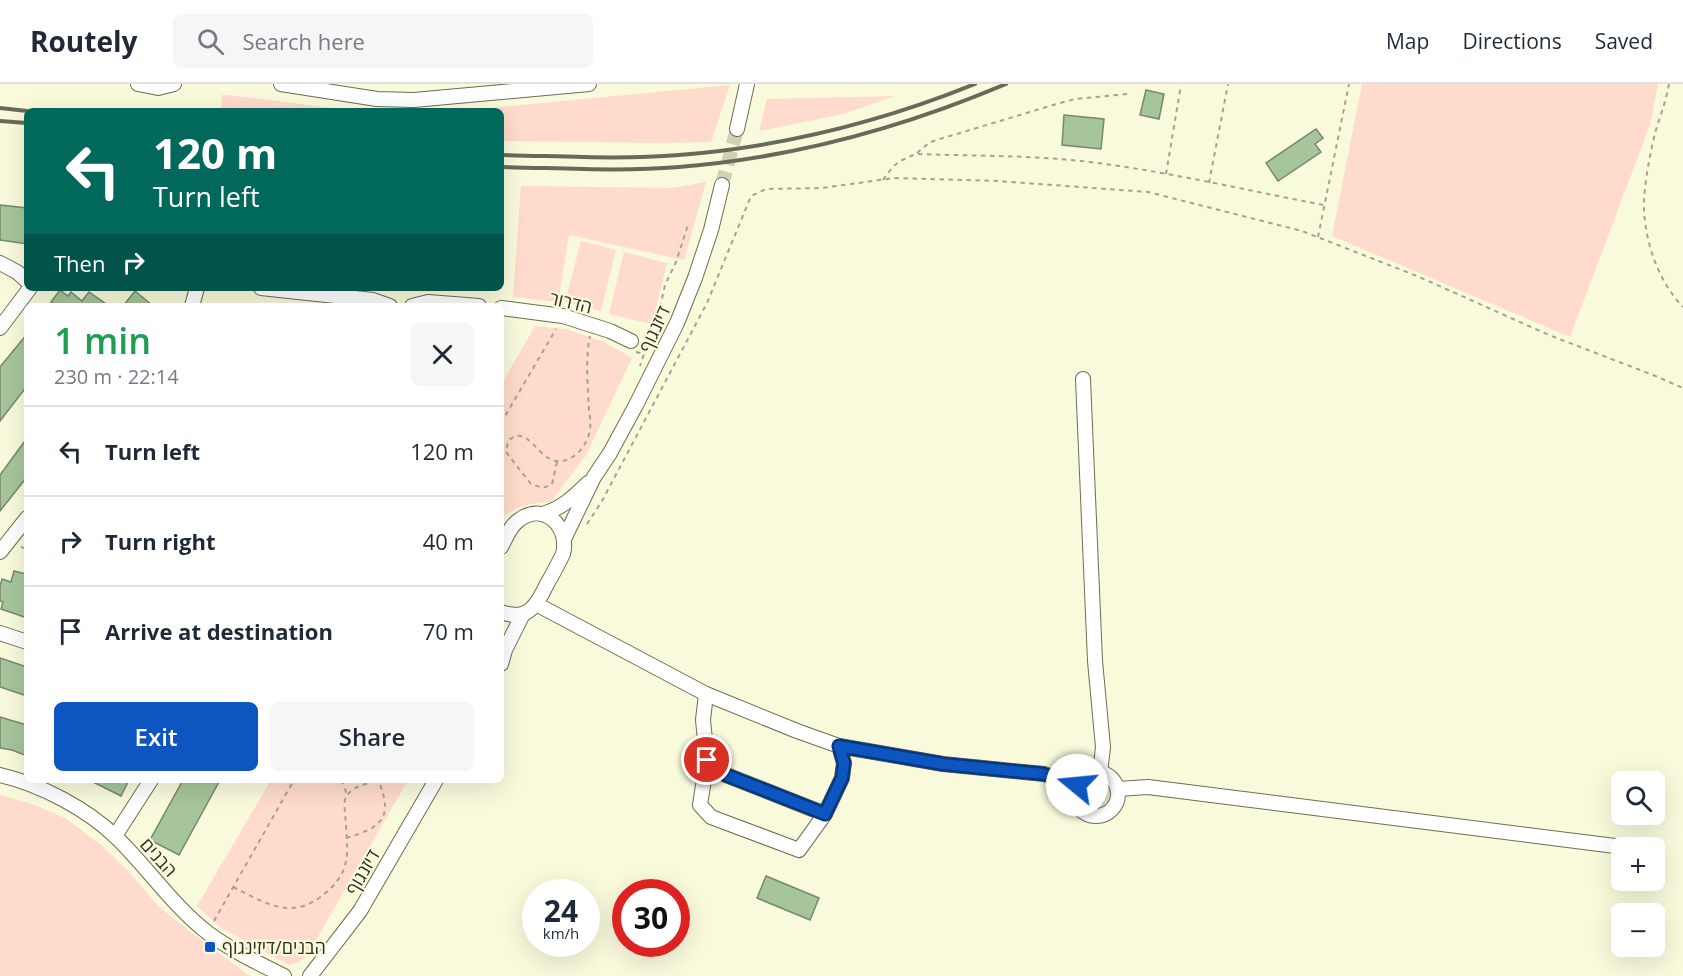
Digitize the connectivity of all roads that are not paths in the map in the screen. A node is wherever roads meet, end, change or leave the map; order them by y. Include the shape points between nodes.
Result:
1 (138, 84) edge
2 (174, 84) edge
3 (281, 84) edge
4 (590, 84) edge
5 (747, 84) edge
6 (450, 90) edge
7 (737, 129) tunnel mouth
8 (722, 186) tunnel mouth
9 (0, 263) edge
10 (24, 278) edge
11 (28, 291) edge
12 (289, 291) edge
13 (382, 303) edge
14 (424, 303) edge
15 (441, 303) edge
16 (504, 308) edge
17 (0, 328) edge
18 (631, 341) road end
19 (1083, 379) dead end
20 (594, 477) junction
21 (542, 514) junction
22 (24, 522) edge
23 (565, 537) junction
24 (504, 542) edge
25 (0, 552) edge
26 (536, 604) junction
27 (504, 613) edge
28 (523, 614) junction
29 (0, 633) edge
30 (24, 641) edge
31 (504, 654) edge
32 (706, 694) junction
33 (839, 746) junction
34 (707, 760) junction
35 (1100, 772) junction
36 (0, 775) edge
37 (149, 783) edge
38 (434, 783) edge
39 (1077, 785) junction
40 (1118, 789) junction
41 (825, 814) junction
42 (115, 836) junction
43 (1611, 845) edge
44 (284, 976) edge
45 (310, 976) edge

1 - 2 street via 158,88
3 - 6 street via 377,99 414,100
4 - 6 street
5 - 7 street
8 - 20 street, דיזנגוף via 711,230 677,323
9 - 10 street
11 - 17 street
12 - 13 street
14 - 15 street
16 - 18 street, הדרור via 563,316
19 - 35 street via 1095,662 1104,747
20 - 21 street, דיזנגוף via 564,505
20 - 23 street, דיזנגוף
21 - 23 street via 557,522
21 - 24 street, דיזנגוף via 517,520
22 - 25 street
23 - 26 street, דיזנגוף via 563,554
26 - 28 street
26 - 32 street
27 - 28 street
28 - 31 street
29 - 30 street
32 - 33 street
32 - 34 street via 703,720
33 - 39 street via 943,764 1044,774
33 - 41 street via 844,763 842,778
34 - 41 street via 726,775
34 - 41 street via 700,805 711,817 799,850
35 - 39 street via 1085,775
35 - 40 street via 1113,779
36 - 42 street, הבנים via 64,799
37 - 42 street
38 - 45 street, דיזנגוף via 360,911
39 - 40 street via 1076,803 1091,815 1114,807
40 - 43 street via 1148,787
42 - 44 street, הבנים via 207,932

